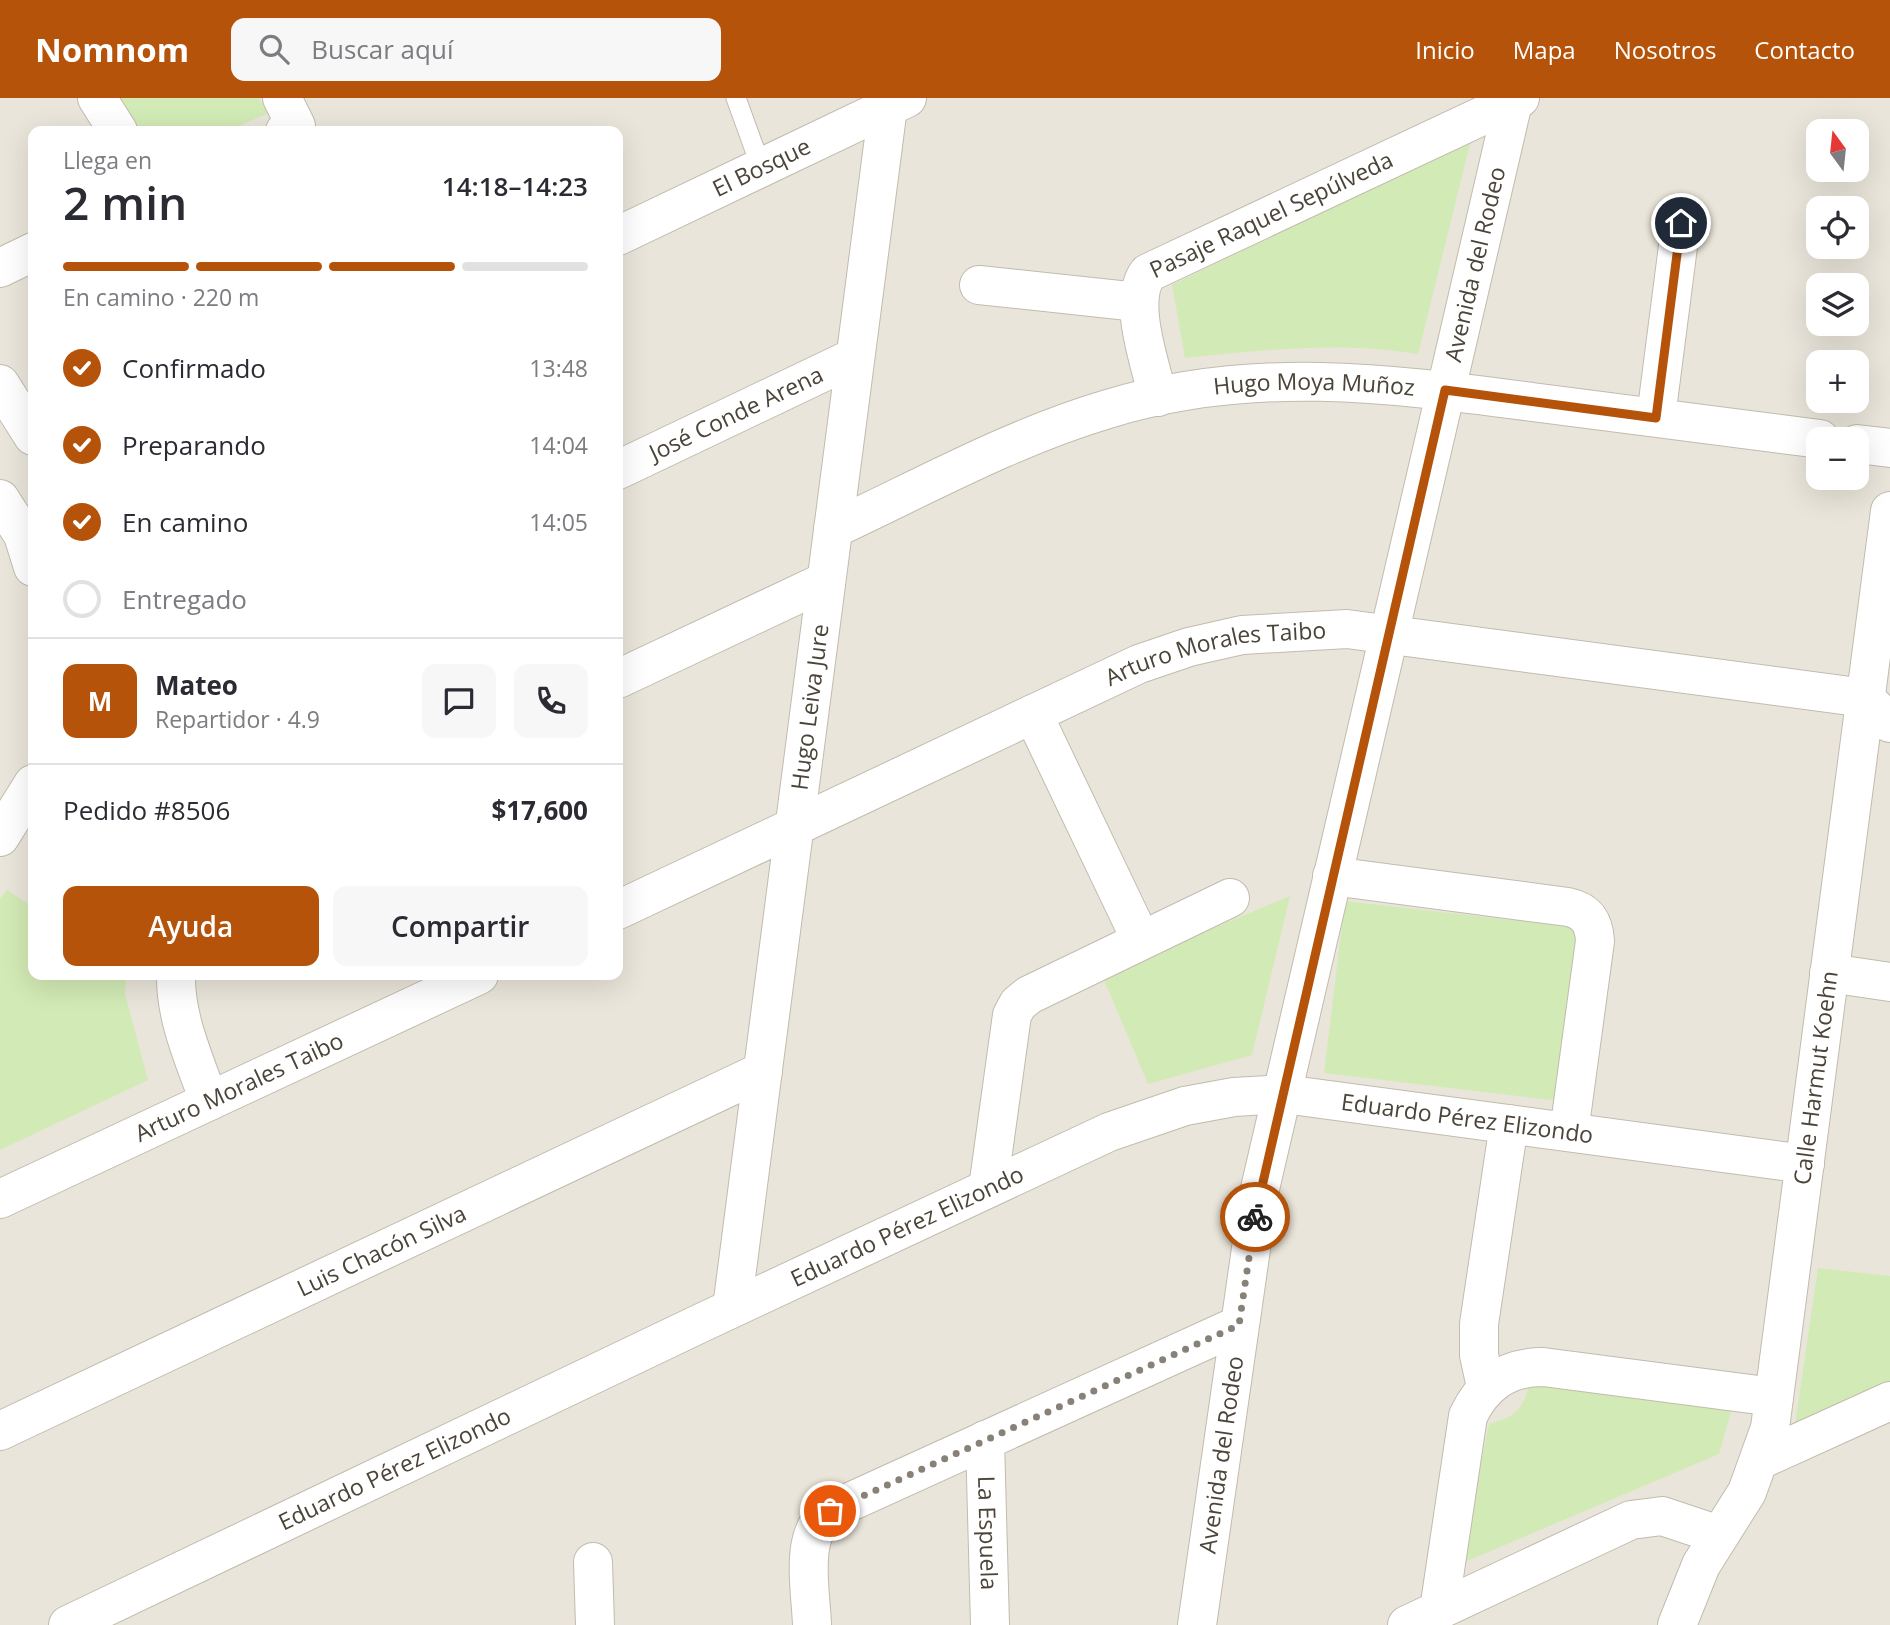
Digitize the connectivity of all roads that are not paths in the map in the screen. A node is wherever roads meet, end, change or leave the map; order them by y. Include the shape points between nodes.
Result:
1 (97, 98) edge
2 (736, 98) edge
3 (1516, 99) edge
4 (897, 102) edge
5 (115, 126) edge
6 (761, 167) junction
7 (1681, 223) dead end
8 (623, 234) edge
9 (28, 255) edge
10 (0, 268) edge
11 (979, 285) dead end
12 (1138, 302) junction
13 (855, 358) junction
14 (0, 384) edge
15 (1445, 390) junction
16 (1157, 397) junction
17 (1656, 418) junction
18 (28, 428) edge
19 (1806, 437) edge
20 (1869, 445) edge
21 (1890, 448) edge
22 (623, 468) edge
23 (0, 499) edge
24 (1890, 511) edge
25 (833, 529) junction
26 (22, 544) edge
27 (826, 581) junction
28 (1389, 632) junction
29 (623, 677) edge
30 (1882, 700) edge
31 (1033, 714) junction
32 (28, 792) edge
33 (795, 827) junction
34 (0, 837) edge
35 (1332, 876) junction
36 (1230, 898) dead end
37 (623, 908) edge
38 (1141, 940) junction
39 (1829, 973) junction
40 (176, 980) edge
41 (468, 980) edge
42 (1890, 982) edge
43 (763, 1071) junction
44 (1284, 1094) junction
45 (209, 1101) junction
46 (1509, 1124) junction
47 (1569, 1132) junction
48 (1805, 1164) junction
49 (988, 1188) junction
50 (0, 1199) edge
51 (732, 1308) junction
52 (1239, 1325) junction
53 (1486, 1387) junction
54 (1774, 1397) junction
55 (1890, 1401) edge
56 (0, 1431) edge
57 (985, 1440) junction
58 (1760, 1461) junction
59 (1719, 1535) junction
60 (593, 1562) dead end
61 (1423, 1618) edge
62 (68, 1625) edge
63 (595, 1625) edge
64 (812, 1625) edge
65 (989, 1625) edge
66 (1198, 1625) edge
67 (1677, 1625) edge

1 - 5 street
2 - 6 lane
3 - 12 street, Pasaje Raquel Sepúlveda via 1156,267 1141,282
3 - 15 street, Avenida del Rodeo
4 - 6 street, El Bosque
4 - 13 street, Hugo Leiva Jure
6 - 8 street, El Bosque
7 - 17 street
9 - 10 street
11 - 12 street
12 - 16 street, Pasaje Raquel Sepúlveda
13 - 22 street, José Conde Arena
13 - 25 street, Hugo Leiva Jure
14 - 18 street
15 - 16 street, Hugo Moya Muñoz via 1387,383 1282,381
15 - 17 street, Hugo Moya Muñoz
15 - 28 street, Avenida del Rodeo
16 - 25 street, Hugo Moya Muñoz via 1062,425
17 - 19 street, Hugo Moya Muñoz
20 - 21 street
23 - 26 street
24 - 30 street, Calle Harmut Koehn
25 - 27 street, Hugo Leiva Jure
27 - 29 street
27 - 33 street, Hugo Leiva Jure
28 - 30 street, Arturo Morales Taibo
28 - 31 street, Arturo Morales Taibo via 1291,630 1189,647 1139,664
28 - 35 street, Avenida del Rodeo
30 - 39 street, Calle Harmut Koehn
31 - 33 street, Arturo Morales Taibo
31 - 38 street
32 - 34 street
33 - 37 street, Arturo Morales Taibo
33 - 43 street, Hugo Leiva Jure
35 - 44 street, Avenida del Rodeo
35 - 47 street via 1568,907 1584,913 1595,930 1595,942
36 - 38 street
38 - 49 street via 1018,1004
39 - 42 street
39 - 48 street, Calle Harmut Koehn
40 - 45 street via 187,1038
41 - 45 street, Arturo Morales Taibo
43 - 51 street, Hugo Leiva Jure
43 - 56 street, Luis Chacón Silva
44 - 46 street, Eduardo Pérez Elizondo
44 - 49 street, Eduardo Pérez Elizondo via 1234,1097 1146,1118
44 - 52 street, Avenida del Rodeo via 1259,1192
45 - 50 street, Arturo Morales Taibo
46 - 47 street, Eduardo Pérez Elizondo
46 - 53 street via 1479,1324
47 - 48 street, Eduardo Pérez Elizondo
48 - 54 street, Calle Harmut Koehn
49 - 51 street, Eduardo Pérez Elizondo
51 - 62 street, Eduardo Pérez Elizondo
52 - 57 street
52 - 66 street, Avenida del Rodeo
53 - 54 street via 1511,1371 1543,1367
53 - 61 street via 1473,1404 1464,1429
54 - 58 street, Calle Harmut Koehn
55 - 58 street
57 - 64 street via 830,1511 816,1525 810,1546
57 - 65 street, La Espuela
58 - 59 street, Calle Harmut Koehn via 1747,1492
59 - 61 street via 1662,1516 1631,1520
59 - 67 street, Calle Harmut Koehn via 1701,1565
60 - 63 street

